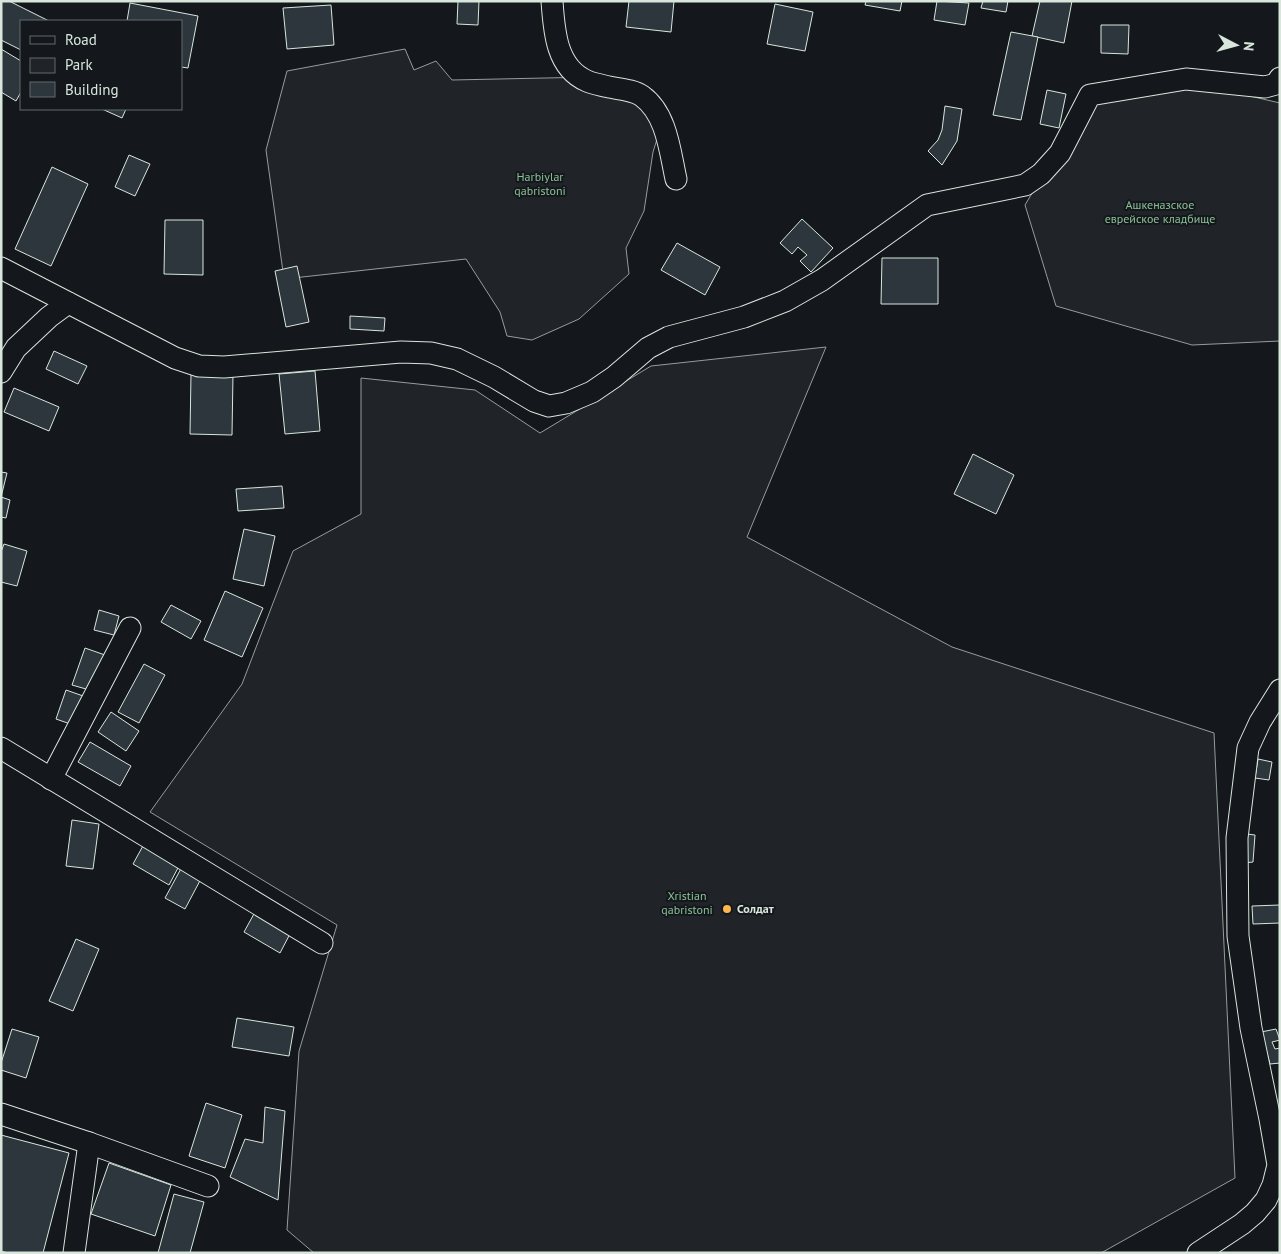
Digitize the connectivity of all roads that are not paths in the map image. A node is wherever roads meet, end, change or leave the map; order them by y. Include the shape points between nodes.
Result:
1 (552, 1) edge
2 (1280, 78) edge
3 (676, 179) dead end
4 (1, 268) edge
5 (68, 303) junction
6 (1, 372) edge
7 (130, 628) dead end
8 (1280, 690) edge
9 (1, 748) edge
10 (50, 779) junction
11 (322, 942) dead end
12 (1, 1114) edge
13 (89, 1142) junction
14 (208, 1186) dead end
15 (74, 1253) edge
16 (1198, 1253) edge

1 - 3 street via 556,40 563,59 586,81 641,95 652,105 666,132
2 - 5 street via 1276,84 1265,87 1186,79 1090,95 1060,153 1041,174 1025,185 927,205 822,280 785,301 744,317 670,337 648,348 614,378 592,392 566,403 549,406 534,401 458,359 431,353 401,352 224,367 199,366 175,358
4 - 5 street
5 - 6 street via 16,348
7 - 10 street
8 - 16 street via 1248,748 1237,838 1238,936 1251,1028 1278,1165 1273,1186 1255,1213
9 - 10 street
10 - 11 street
12 - 13 street
13 - 14 street
13 - 15 street

